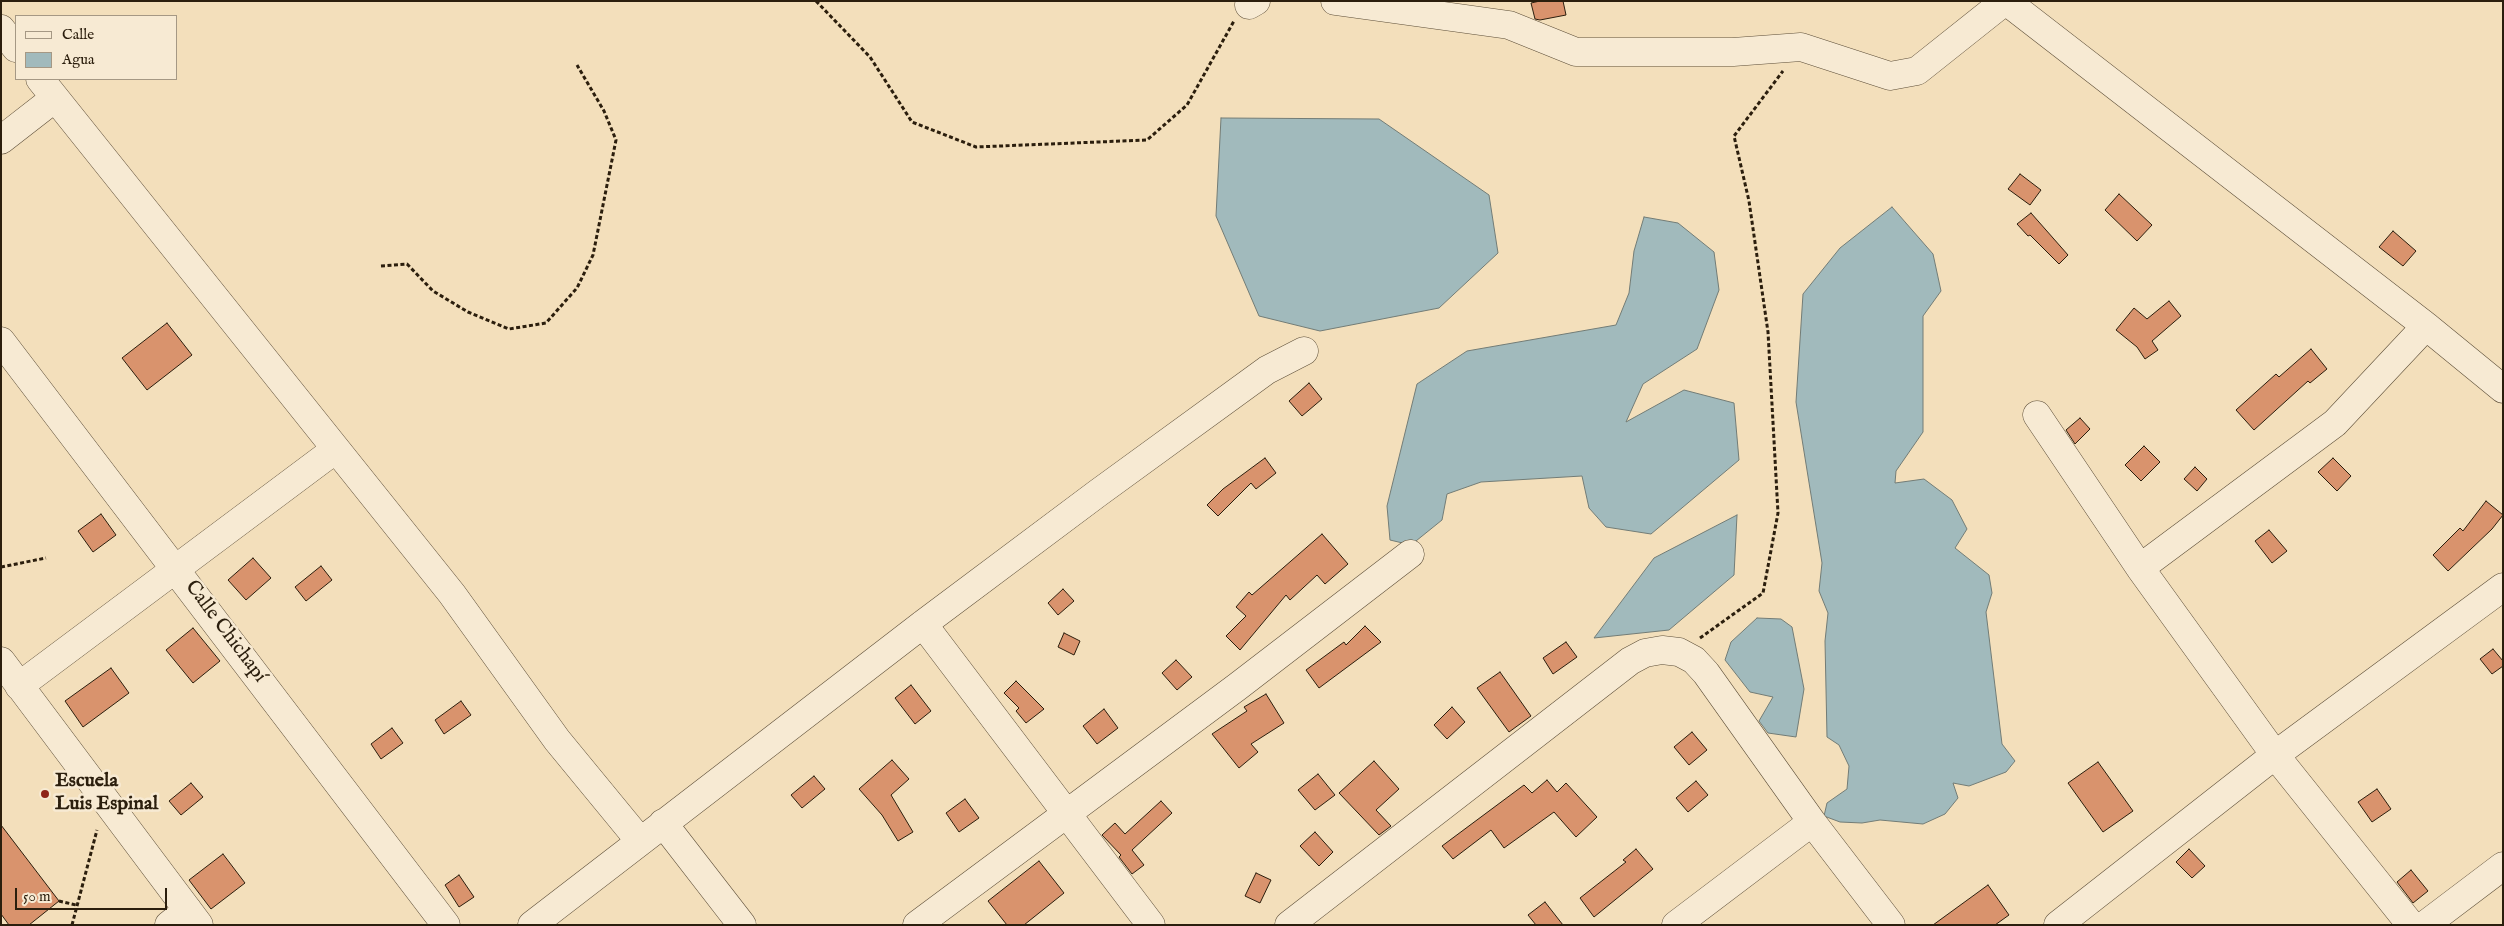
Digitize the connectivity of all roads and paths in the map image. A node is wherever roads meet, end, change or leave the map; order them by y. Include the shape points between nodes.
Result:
1 (816, 1) edge
2 (1256, 1) edge
3 (1335, 1) edge
4 (2005, 1) edge
5 (1243, 10) edge
6 (1, 29) edge
7 (15, 47) edge
8 (1801, 47) junction
9 (576, 65) dead end
10 (48, 88) edge
11 (1, 140) edge
12 (382, 266) dead end
13 (2426, 326) junction
14 (1, 342) edge
15 (1304, 350) dead end
16 (2503, 389) edge
17 (2037, 415) dead end
18 (336, 449) junction
19 (1410, 554) dead end
20 (46, 558) dead end
21 (1, 567) edge
22 (2140, 568) junction
23 (176, 569) junction
24 (2503, 587) edge
25 (923, 624) junction
26 (1679, 652) junction
27 (1, 662) edge
28 (20, 686) junction
29 (2275, 755) junction
30 (106, 800) junction
31 (1067, 813) junction
32 (1812, 822) junction
33 (663, 823) junction
34 (640, 841) junction
35 (2503, 866) edge
36 (59, 901) dead end
37 (76, 905) junction
38 (185, 920) edge
39 (72, 925) edge
40 (446, 925) edge
41 (532, 925) edge
42 (742, 925) edge
43 (917, 925) edge
44 (1151, 925) edge
45 (1289, 925) edge
46 (1676, 925) edge
47 (1891, 925) edge
48 (2058, 925) edge
49 (2412, 925) edge
50 (2425, 925) edge

1 - 5 path via 870,57 912,122 976,147 1147,140 1187,106
2 - 5 street
3 - 8 street via 1509,25 1576,52 1733,52
4 - 8 street via 1917,70 1890,76
4 - 13 street
6 - 7 street
8 - 26 path via 1734,136 1749,201 1769,341 1778,513 1764,593
9 - 12 path via 604,111 616,140 593,255 577,288 546,323 509,329 468,312 440,295 407,264
10 - 11 street
10 - 18 street
13 - 16 street
13 - 22 street via 2335,423
14 - 23 street, Calle Chichapí
15 - 25 street via 1267,370
17 - 22 street
18 - 23 street
18 - 34 street via 452,594 558,740
19 - 31 street
20 - 21 path
22 - 29 street
23 - 28 street
23 - 40 street, Calle Chichapí
24 - 29 street
25 - 31 street
25 - 33 street
26 - 32 street via 1694,660 1706,673
26 - 45 street via 1653,651 1630,662
27 - 28 street
28 - 30 street
29 - 48 street
29 - 49 street
30 - 37 path
30 - 38 street
31 - 43 street
31 - 44 street
32 - 46 street
32 - 47 street
33 - 34 street
33 - 42 street
34 - 41 street
35 - 50 street
36 - 37 path
37 - 39 path

